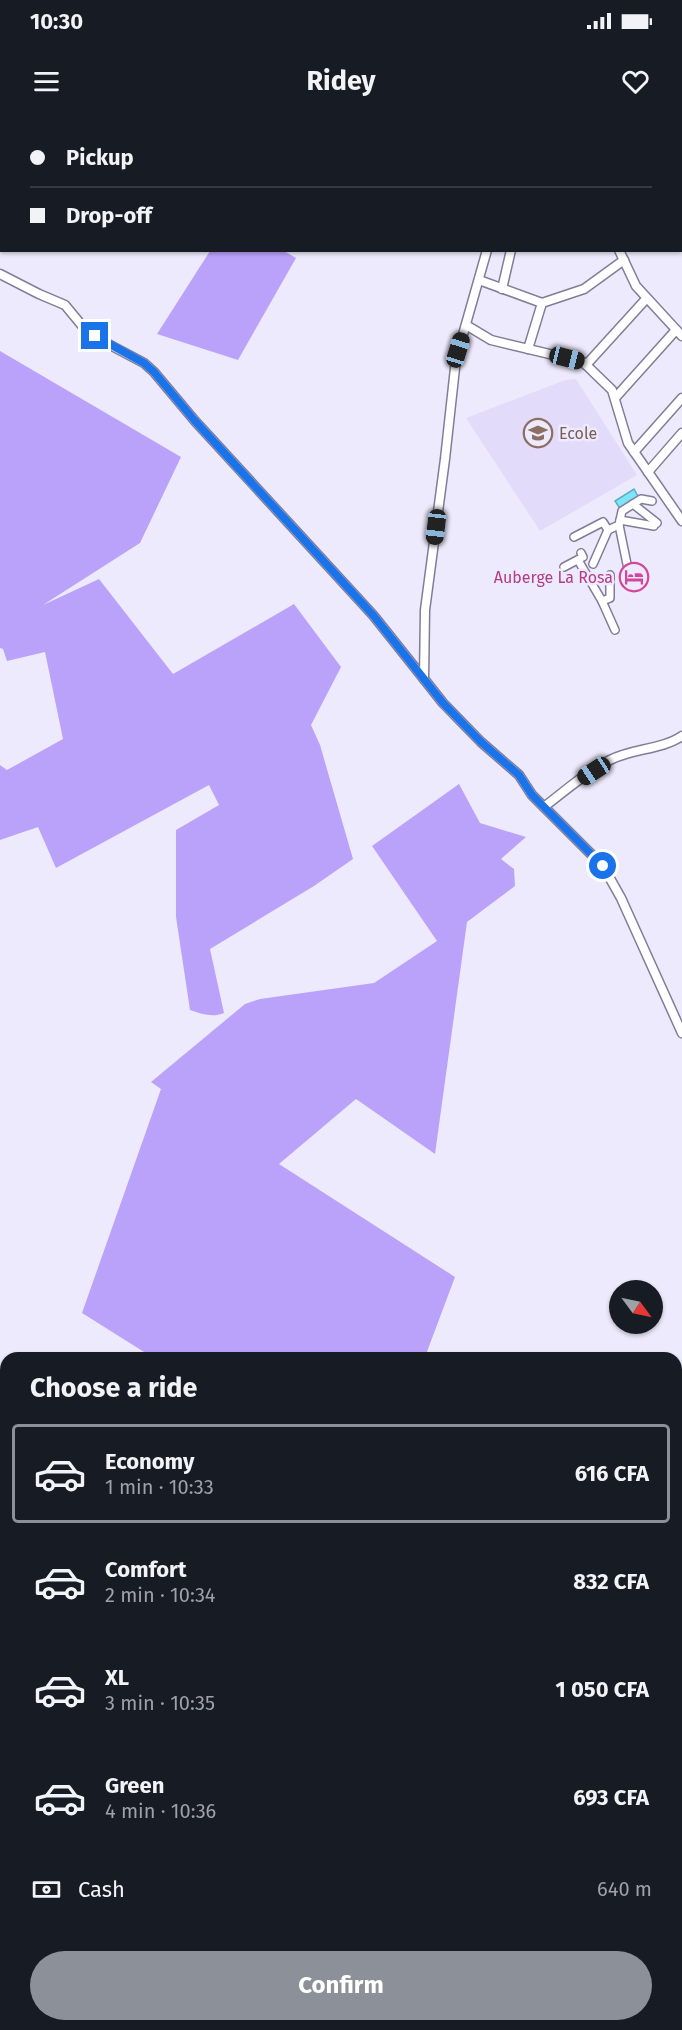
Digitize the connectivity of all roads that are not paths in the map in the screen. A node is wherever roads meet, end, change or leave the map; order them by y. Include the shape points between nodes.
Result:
1 (486, 252) edge
2 (511, 252) edge
3 (620, 252) edge
4 (624, 260) junction
5 (0, 274) edge
6 (479, 280) junction
7 (502, 289) junction
8 (646, 298) junction
9 (542, 303) junction
10 (466, 326) junction
11 (679, 333) edge
12 (528, 349) junction
13 (586, 365) junction
14 (615, 398) junction
15 (682, 398) edge
16 (682, 433) edge
17 (634, 452) junction
18 (648, 472) junction
19 (652, 501) dead end
20 (682, 501) edge
21 (633, 504) junction
22 (674, 510) junction
23 (682, 521) edge
24 (620, 522) junction
25 (608, 530) junction
26 (574, 537) dead end
27 (594, 564) dead end
28 (568, 567) dead end
29 (628, 569) dead end
30 (610, 575) dead end
31 (602, 601) junction
32 (615, 630) dead end
33 (424, 679) junction
34 (682, 736) edge
35 (544, 807) junction
36 (682, 1033) edge

1 - 6 street
2 - 7 street
3 - 4 street
4 - 8 street
4 - 9 street via 584,289
5 - 33 street via 65,305 84,328 154,372 373,615
6 - 7 street
6 - 10 street
7 - 9 street
8 - 11 street
8 - 13 street
9 - 12 street
10 - 12 street via 491,340
10 - 33 street via 456,359 425,610
11 - 14 street
12 - 13 street
13 - 14 street via 612,390
14 - 17 street
15 - 17 street
16 - 18 street
17 - 18 street
18 - 22 street
19 - 21 street via 641,499
20 - 22 street
21 - 24 street via 622,511
21 - 24 street via 655,520
22 - 23 street
24 - 25 street
24 - 29 street
25 - 26 street via 603,522
25 - 27 street
28 - 31 street via 579,557
30 - 31 street via 610,598
31 - 32 street
33 - 35 street via 481,742 519,775
34 - 35 street via 610,760
35 - 36 street via 593,855 611,879

